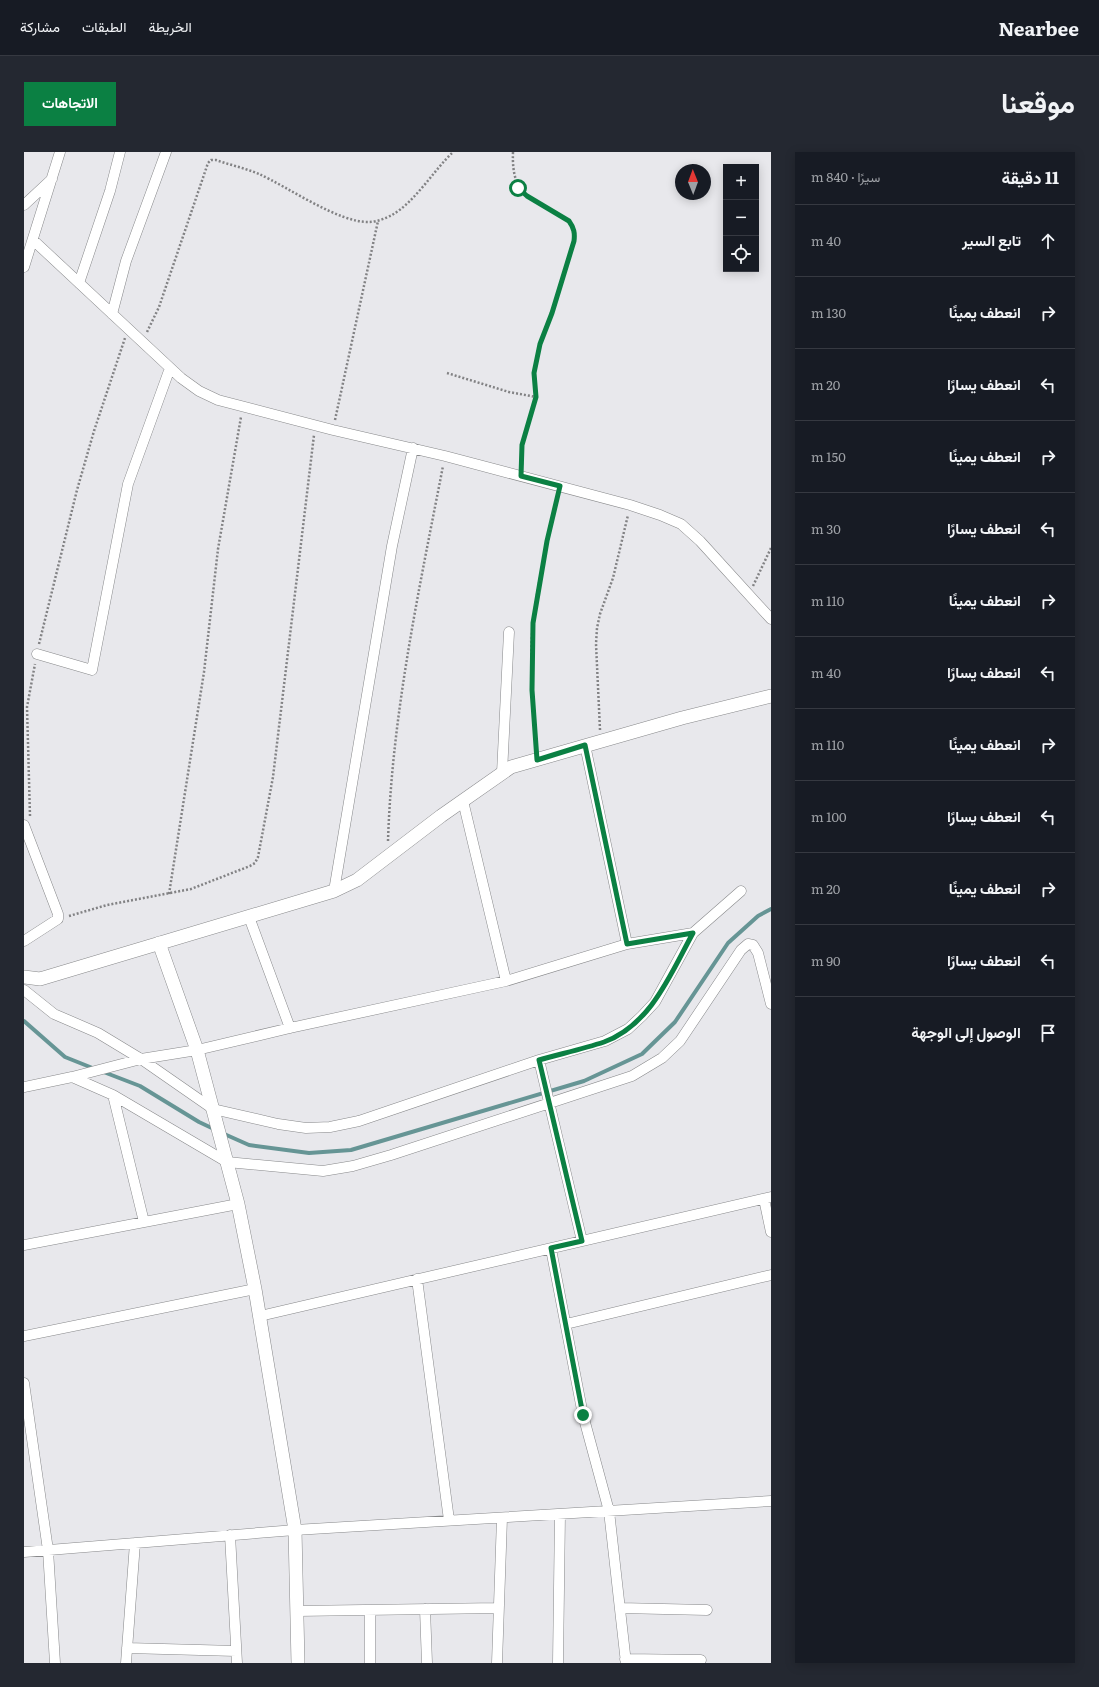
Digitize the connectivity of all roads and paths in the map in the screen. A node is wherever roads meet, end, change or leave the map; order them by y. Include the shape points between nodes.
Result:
1 (60, 152) edge
2 (120, 152) edge
3 (166, 152) edge
4 (453, 152) edge
5 (513, 152) edge
6 (52, 178) junction
7 (24, 204) edge
8 (378, 221) junction
9 (33, 240) junction
10 (24, 267) edge
11 (79, 283) junction
12 (112, 314) junction
13 (128, 328) junction
14 (142, 342) junction
15 (170, 368) junction
16 (447, 373) dead end
17 (536, 397) junction
18 (243, 407) junction
19 (316, 425) junction
20 (333, 430) junction
21 (413, 448) junction
22 (445, 456) junction
23 (521, 476) junction
24 (560, 486) junction
25 (630, 505) junction
26 (771, 548) edge
27 (749, 595) junction
28 (771, 619) edge
29 (509, 632) dead end
30 (37, 654) junction
31 (771, 696) edge
32 (600, 741) junction
33 (585, 745) junction
34 (537, 760) junction
35 (502, 773) junction
36 (463, 801) junction
37 (24, 825) edge
38 (30, 839) junction
39 (387, 857) junction
40 (334, 891) junction
41 (741, 891) dead end
42 (169, 894) junction
43 (250, 917) junction
44 (58, 919) junction
45 (693, 933) junction
46 (24, 941) edge
47 (159, 943) junction
48 (627, 944) junction
49 (24, 977) edge
50 (506, 981) junction
51 (24, 990) edge
52 (771, 1004) edge
53 (290, 1028) junction
54 (197, 1050) junction
55 (142, 1059) junction
56 (539, 1060) junction
57 (72, 1077) junction
58 (24, 1087) edge
59 (113, 1095) junction
60 (549, 1101) junction
61 (214, 1115) junction
62 (225, 1157) junction
63 (768, 1198) edge
64 (238, 1204) junction
65 (144, 1222) junction
66 (771, 1232) edge
67 (582, 1241) junction
68 (24, 1246) edge
69 (551, 1248) junction
70 (771, 1275) edge
71 (417, 1279) junction
72 (255, 1289) junction
73 (260, 1316) junction
74 (566, 1324) junction
75 (24, 1336) edge
76 (24, 1383) edge
77 (771, 1501) edge
78 (609, 1511) junction
79 (560, 1514) junction
80 (502, 1518) junction
81 (449, 1520) junction
82 (295, 1530) junction
83 (230, 1535) junction
84 (135, 1543) junction
85 (48, 1550) junction
86 (24, 1552) edge
87 (498, 1608) junction
88 (620, 1608) junction
89 (425, 1609) junction
90 (370, 1610) junction
91 (707, 1610) dead end
92 (297, 1612) junction
93 (127, 1648) junction
94 (236, 1651) junction
95 (701, 1660) dead end
96 (626, 1661) edge
97 (55, 1663) edge
98 (126, 1663) edge
99 (237, 1663) edge
100 (298, 1663) edge
101 (370, 1663) edge
102 (427, 1663) edge
103 (496, 1663) edge
104 (558, 1663) edge

1 - 6 street
2 - 11 street via 110,192
3 - 12 street via 126,261
4 - 8 path via 405,205 393,215
5 - 17 path via 514,177 518,188 569,221 575,233 552,313 540,344 534,373
6 - 7 street
6 - 9 street
8 - 14 path via 369,222 346,217 258,174 211,160 208,162 159,307
8 - 20 path
9 - 10 street
9 - 11 street
11 - 12 street
12 - 13 street
13 - 14 street
13 - 30 path via 77,490
14 - 15 street
15 - 18 street via 199,391
15 - 30 street via 128,484 92,670
16 - 17 path via 509,392
17 - 23 path via 522,445
18 - 19 street
18 - 42 path via 218,549 204,672
19 - 20 street
19 - 42 path via 273,777 258,857 250,866 191,889
20 - 21 street
21 - 22 street
21 - 40 street via 392,546
22 - 23 street
22 - 39 path via 412,630 396,732
23 - 24 street
24 - 25 street
24 - 34 path via 547,541 533,623 532,690
25 - 27 street via 681,524
25 - 32 path via 613,578 597,628
26 - 27 path
27 - 28 street
29 - 35 street
30 - 38 path via 27,707
31 - 32 street
32 - 33 street
33 - 34 street
33 - 48 street
34 - 35 street via 511,767
35 - 36 street
36 - 39 street
36 - 50 street
37 - 38 street
38 - 44 street
39 - 40 street via 357,880
40 - 43 street
41 - 45 street
42 - 44 path via 107,905
43 - 47 street
43 - 53 street
44 - 46 street
45 - 48 street
45 - 56 street via 655,1002 628,1029 605,1042
47 - 49 street via 40,979
47 - 54 street
48 - 50 street
50 - 53 street
51 - 55 street via 54,1014 98,1033
52 - 60 street via 758,953 753,945 748,944 741,950 680,1041 662,1058 632,1076
53 - 54 street
54 - 55 street
54 - 61 street
55 - 57 street
55 - 61 street
56 - 60 street
56 - 61 street via 359,1121 330,1127 306,1128
57 - 58 street
57 - 59 street
59 - 62 street
59 - 65 street
60 - 62 street via 353,1166 323,1171
60 - 67 street
61 - 62 street
62 - 64 street
63 - 66 street
63 - 67 street
64 - 65 street
64 - 72 street
65 - 68 street
67 - 69 street
69 - 71 street
69 - 74 street
70 - 74 street
71 - 73 street
71 - 81 street
72 - 73 street
72 - 75 street
73 - 82 street
74 - 78 street via 583,1415
76 - 85 street
77 - 78 street
78 - 79 street
78 - 88 street
79 - 80 street
79 - 104 street
80 - 81 street
80 - 87 street
81 - 82 street
82 - 83 street
82 - 92 street
83 - 84 street
83 - 94 street
84 - 85 street
84 - 93 street
85 - 86 street
85 - 97 street
87 - 89 street
87 - 103 street
88 - 91 street
88 - 96 street
89 - 90 street
89 - 102 street
90 - 92 street
90 - 101 street
92 - 100 street
93 - 94 street
93 - 98 street
94 - 99 street
95 - 96 street

